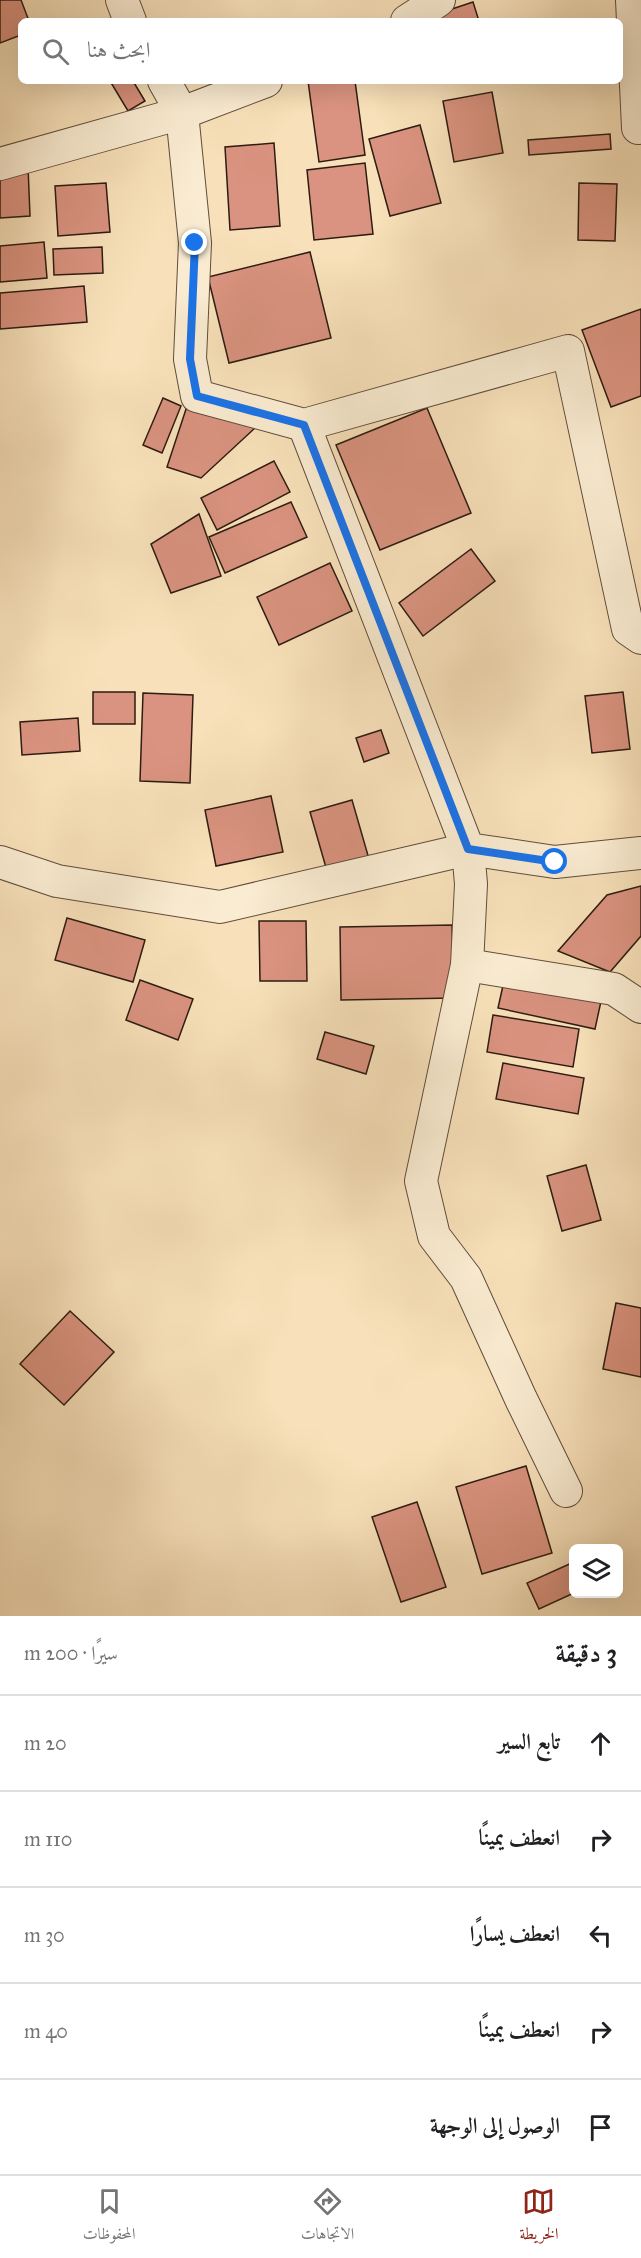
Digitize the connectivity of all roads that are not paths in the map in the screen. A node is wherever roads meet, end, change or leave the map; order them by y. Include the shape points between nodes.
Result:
1 (122, 0) edge
2 (439, 0) edge
3 (632, 0) edge
4 (129, 18) edge
5 (412, 18) edge
6 (166, 84) edge
7 (258, 84) edge
8 (182, 113) junction
9 (638, 128) dead end
10 (0, 164) edge
11 (304, 425) junction
12 (641, 638) edge
13 (468, 849) junction
14 (641, 853) edge
15 (0, 862) edge
16 (468, 965) junction
17 (641, 1007) edge
18 (566, 1491) dead end

1 - 4 street
2 - 5 street
3 - 9 street
6 - 8 street
7 - 8 street
8 - 10 street
8 - 11 street via 195,243 190,359 197,396
11 - 12 street via 568,351 628,629
11 - 13 street
13 - 14 street via 555,862
13 - 15 street via 220,907 57,881
13 - 16 street
16 - 17 street via 614,989
16 - 18 street via 421,1181 434,1236 466,1278

